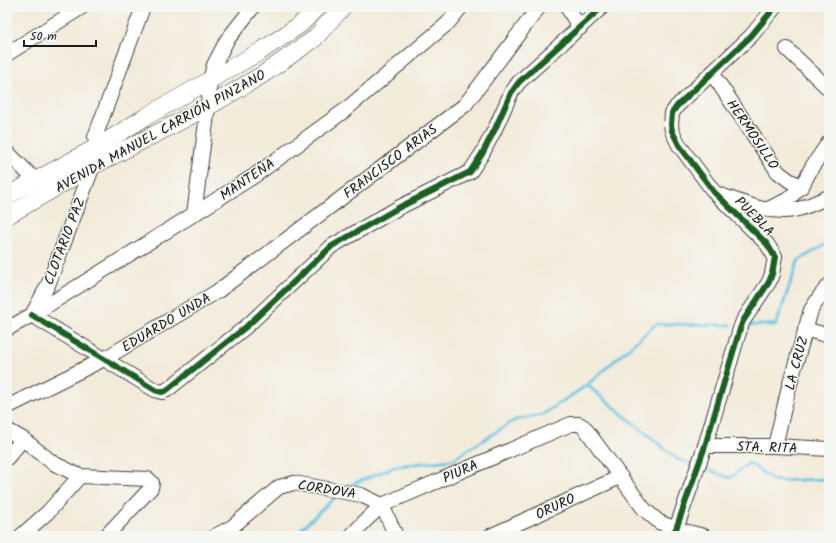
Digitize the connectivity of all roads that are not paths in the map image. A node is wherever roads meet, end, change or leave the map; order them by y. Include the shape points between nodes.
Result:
1 (82, 7) edge
2 (143, 7) edge
3 (253, 7) edge
4 (317, 7) edge
5 (343, 7) edge
6 (461, 7) edge
7 (539, 7) edge
8 (567, 7) edge
9 (602, 7) edge
10 (775, 7) edge
11 (580, 28) junction
12 (787, 49) dead end
13 (7, 54) edge
14 (712, 73) junction
15 (210, 80) junction
16 (829, 89) edge
17 (208, 108) junction
18 (829, 142) edge
19 (97, 147) junction
20 (7, 152) edge
21 (93, 166) junction
22 (35, 180) junction
23 (802, 186) junction
24 (714, 192) junction
25 (7, 196) edge
26 (829, 197) edge
27 (768, 210) junction
28 (194, 214) junction
29 (7, 216) edge
30 (829, 285) edge
31 (218, 291) joint
32 (32, 315) junction
33 (7, 329) edge
34 (805, 329) junction
35 (829, 336) edge
36 (104, 359) junction
37 (7, 407) edge
38 (7, 430) edge
39 (23, 439) junction
40 (705, 446) junction
41 (775, 446) junction
42 (829, 449) edge
43 (7, 458) edge
44 (80, 476) junction
45 (620, 477) junction
46 (382, 505) junction
47 (673, 532) edge
48 (21, 536) edge
49 (106, 536) edge
50 (215, 536) edge
51 (351, 536) edge
52 (396, 536) edge
53 (490, 536) edge
54 (704, 536) edge

1 - 13 street
2 - 19 street, CLOTARIO PAZ via 95,137
3 - 15 street via 227,40 214,65
4 - 15 main road, AVENIDA MANUEL CARRIÓN PINZANO via 301,24 262,51
5 - 17 main road, AVENIDA MANUEL CARRIÓN PINZANO via 314,39
6 - 28 street, MANTEÑA via 448,22 344,111 254,176
7 - 31 street, FRANCISCO ARIAS via 465,105
8 - 11 street
9 - 11 street
10 - 14 street, PUEBLA via 751,36
11 - 36 street via 519,82 470,172 398,208 332,246 247,326 167,390 155,390
12 - 16 street
14 - 23 street, HERMOSILLO via 778,172
14 - 24 street, PUEBLA via 677,106 672,113 670,125 679,145
15 - 17 street
15 - 19 main road, AVENIDA MANUEL CARRIÓN PINZANO
17 - 21 main road, AVENIDA MANUEL CARRIÓN PINZANO
17 - 28 street
18 - 23 street
19 - 21 street, CLOTARIO PAZ
19 - 22 main road, AVENIDA MANUEL CARRIÓN PINZANO
20 - 22 street
21 - 29 main road, AVENIDA MANUEL CARRIÓN PINZANO
21 - 32 street, CLOTARIO PAZ via 48,285
22 - 25 main road, AVENIDA MANUEL CARRIÓN PINZANO
23 - 27 street via 787,200
24 - 27 street
24 - 40 street, PUEBLA via 767,244 775,265 769,282 743,321
26 - 27 street via 789,211
28 - 32 street, MANTEÑA
30 - 34 street, LA CRUZ via 811,310
31 - 36 street, EDUARDO UNDA
32 - 33 street, MANTEÑA
32 - 36 street
34 - 35 street
34 - 41 street, LA CRUZ
36 - 37 street, EDUARDO UNDA
38 - 39 street
39 - 43 street
39 - 44 street via 53,463
40 - 41 street, STA. RITA
40 - 47 street, PUEBLA
41 - 42 street, STA. RITA
44 - 48 street via 48,512
44 - 49 street via 148,479 152,483 151,488
45 - 46 street, PIURA via 584,427 571,424
45 - 47 street via 644,508
45 - 53 street, ORURO
46 - 50 street, CORDOVA via 361,494 294,483 279,487 232,528
46 - 51 street, PIURA
46 - 52 street
47 - 54 street

